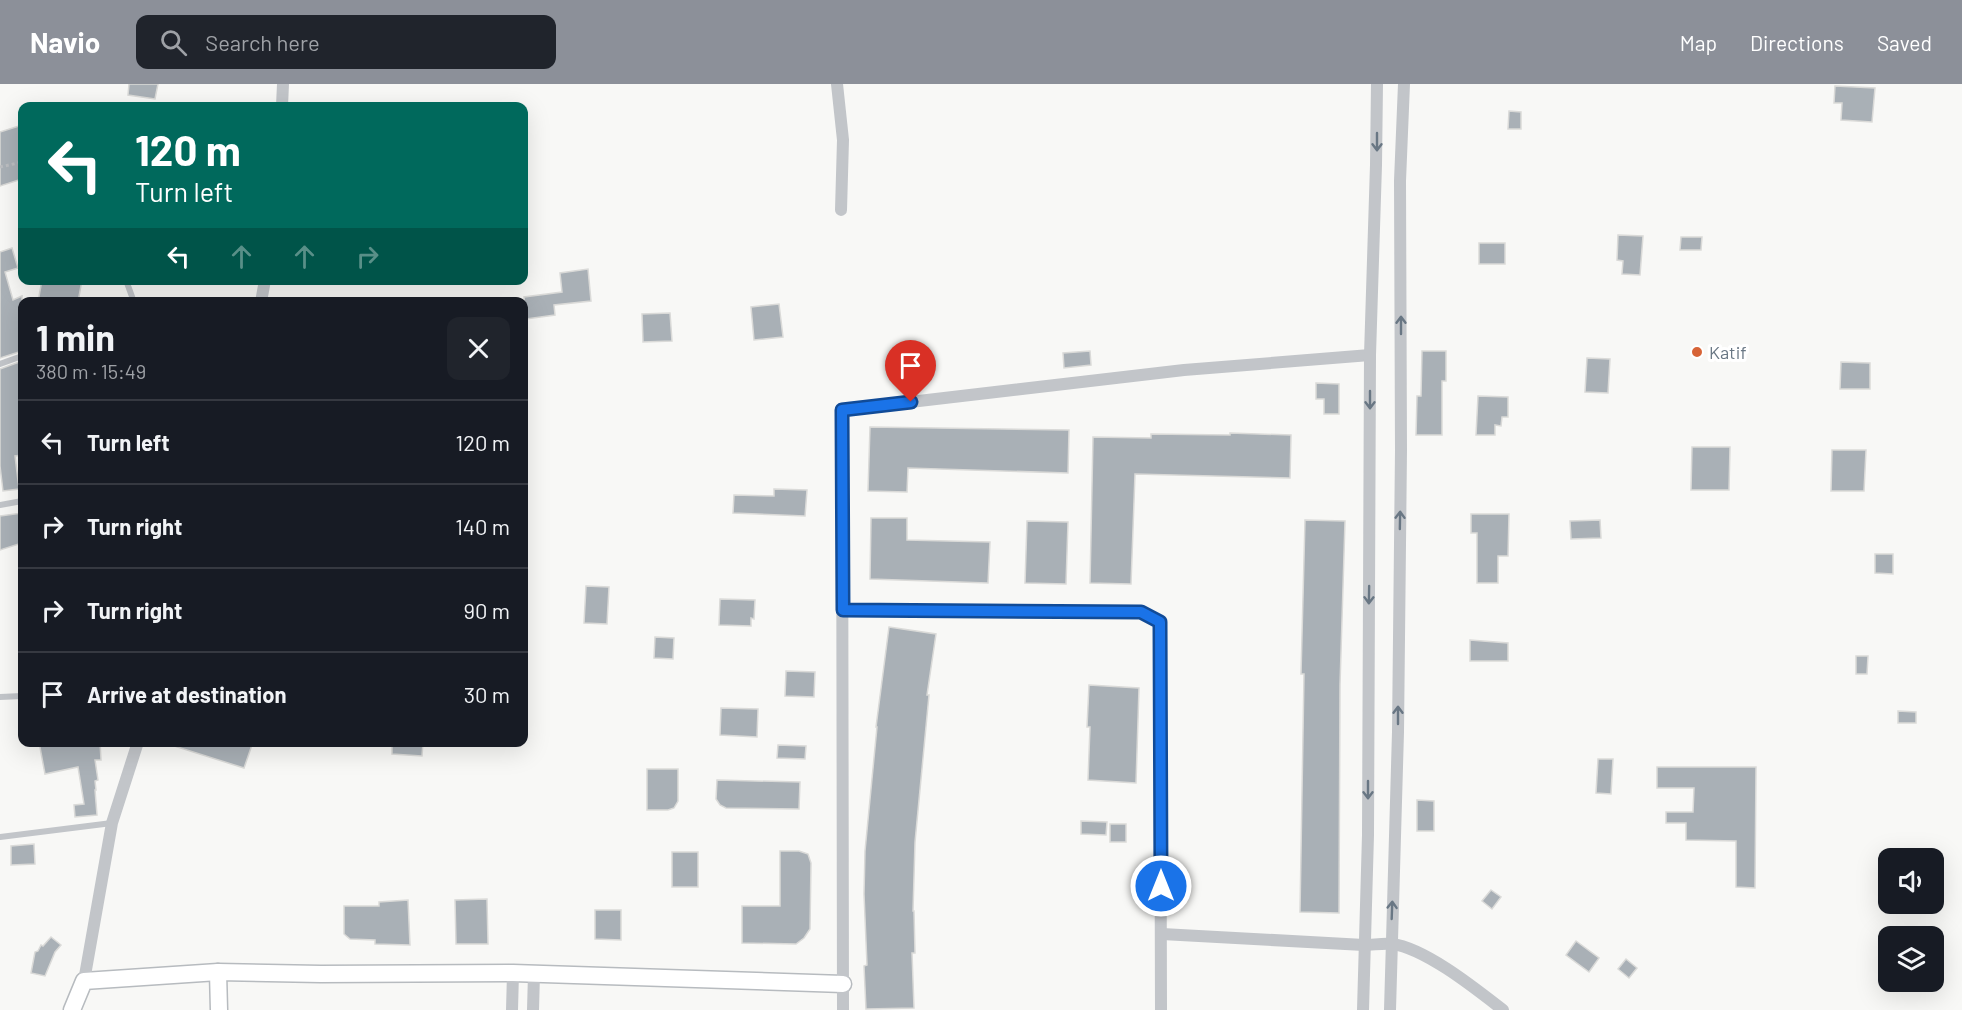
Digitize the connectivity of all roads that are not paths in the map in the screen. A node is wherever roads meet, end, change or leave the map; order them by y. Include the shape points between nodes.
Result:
1 (284, 84) edge
2 (837, 84) edge
3 (1377, 84) edge
4 (1404, 84) edge
5 (282, 102) edge
6 (841, 210) dead end
7 (1370, 355) junction
8 (18, 357) edge
9 (0, 364) edge
10 (18, 502) edge
11 (0, 504) edge
12 (843, 610) junction
13 (18, 696) edge
14 (0, 697) edge
15 (136, 747) edge
16 (112, 823) junction
17 (0, 837) edge
18 (1162, 934) junction
19 (1391, 944) junction
20 (1364, 945) junction
21 (218, 972) junction
22 (513, 973) junction
23 (534, 974) junction
24 (84, 981) junction
25 (843, 984) junction
26 (72, 1010) edge
27 (219, 1010) edge
28 (512, 1010) edge
29 (533, 1010) edge
30 (843, 1010) edge
31 (1161, 1010) edge
32 (1363, 1010) edge
33 (1390, 1010) edge
34 (1503, 1010) edge

1 - 5 street
2 - 6 street via 843,140
3 -> 7 street
19 -> 4 street via 1398,732 1400,181
7 - 12 street via 1184,370 842,410
7 -> 20 street
8 - 9 lane
10 - 11 lane
12 - 18 street via 1141,612 1160,622
12 - 25 street
13 - 14 lane
15 - 16 street
16 - 17 lane
16 - 24 street
18 - 20 street
18 - 31 street
19 - 20 street
19 - 33 street
19 - 34 street via 1414,950 1443,967
20 - 32 street
21 - 22 street
21 - 24 street
21 - 27 street
22 - 23 street
22 - 28 street
23 - 25 street
23 - 29 street
24 - 26 street
25 - 30 street

